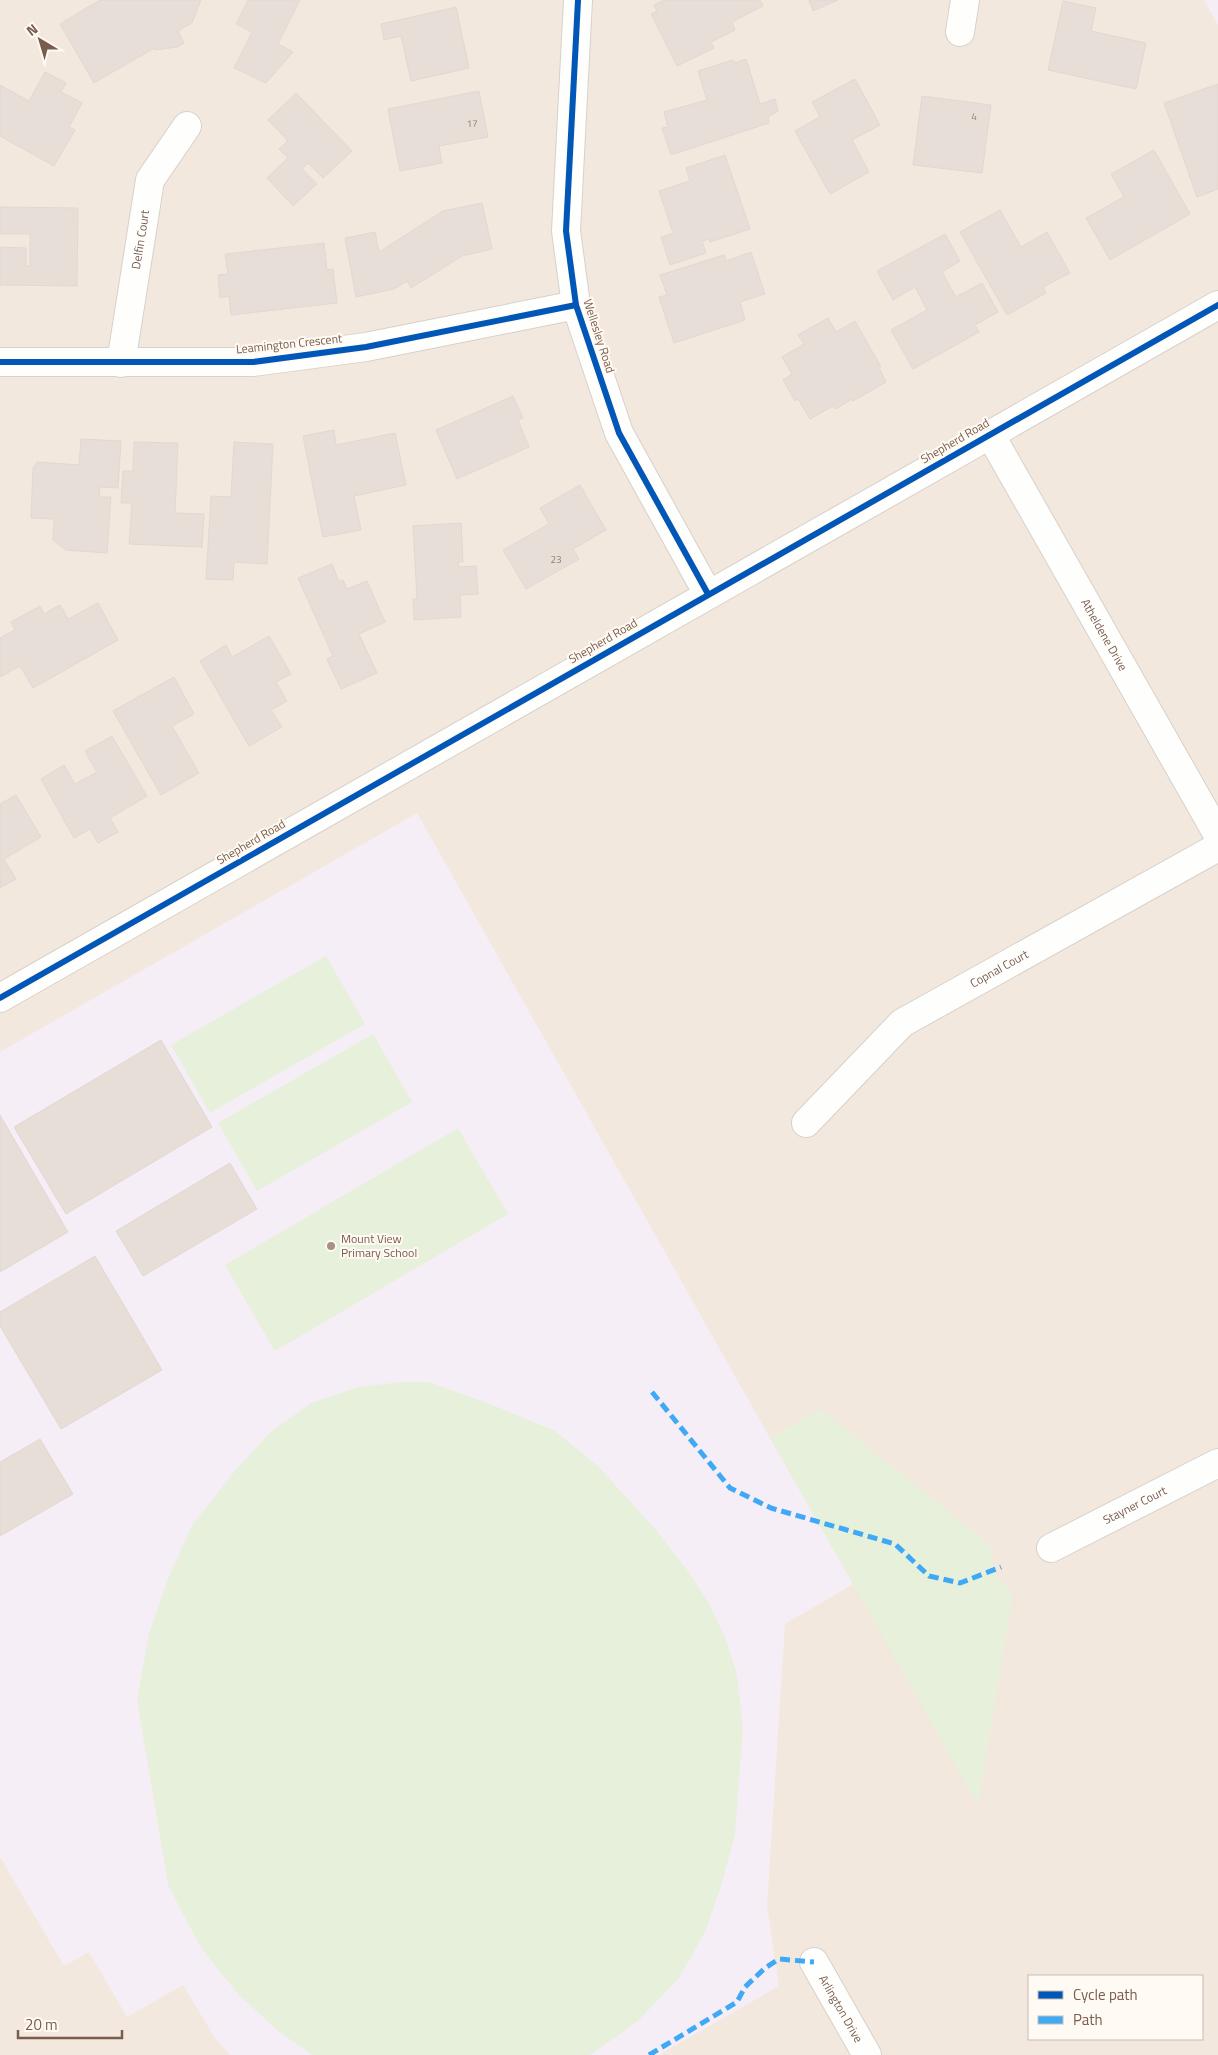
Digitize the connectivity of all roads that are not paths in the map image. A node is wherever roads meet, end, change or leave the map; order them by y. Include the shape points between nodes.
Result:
1 (578, 0) edge
2 (964, 0) edge
3 (960, 32) dead end
4 (187, 126) dead end
5 (1218, 305) edge
6 (576, 306) junction
7 (0, 362) edge
8 (121, 363) junction
9 (990, 434) junction
10 (708, 594) junction
11 (1218, 835) edge
12 (1218, 847) edge
13 (0, 998) edge
14 (806, 1123) dead end
15 (1218, 1464) edge
16 (1051, 1548) dead end
17 (814, 1962) dead end
18 (867, 2055) edge

1 - 6 street, Wellesley Road via 566,232
2 - 3 street
4 - 8 street, Delfin Court via 150,180
5 - 9 street, Shepherd Road
6 - 8 street, Leamington Crescent via 366,347 262,360
6 - 10 street, Wellesley Road via 619,432
7 - 8 street, Leamington Crescent
9 - 10 street, Shepherd Road
9 - 11 street, Atheldene Drive
10 - 13 street, Shepherd Road
12 - 14 street, Copnal Court via 902,1024
15 - 16 street, Stayner Court
17 - 18 street, Arlington Drive

